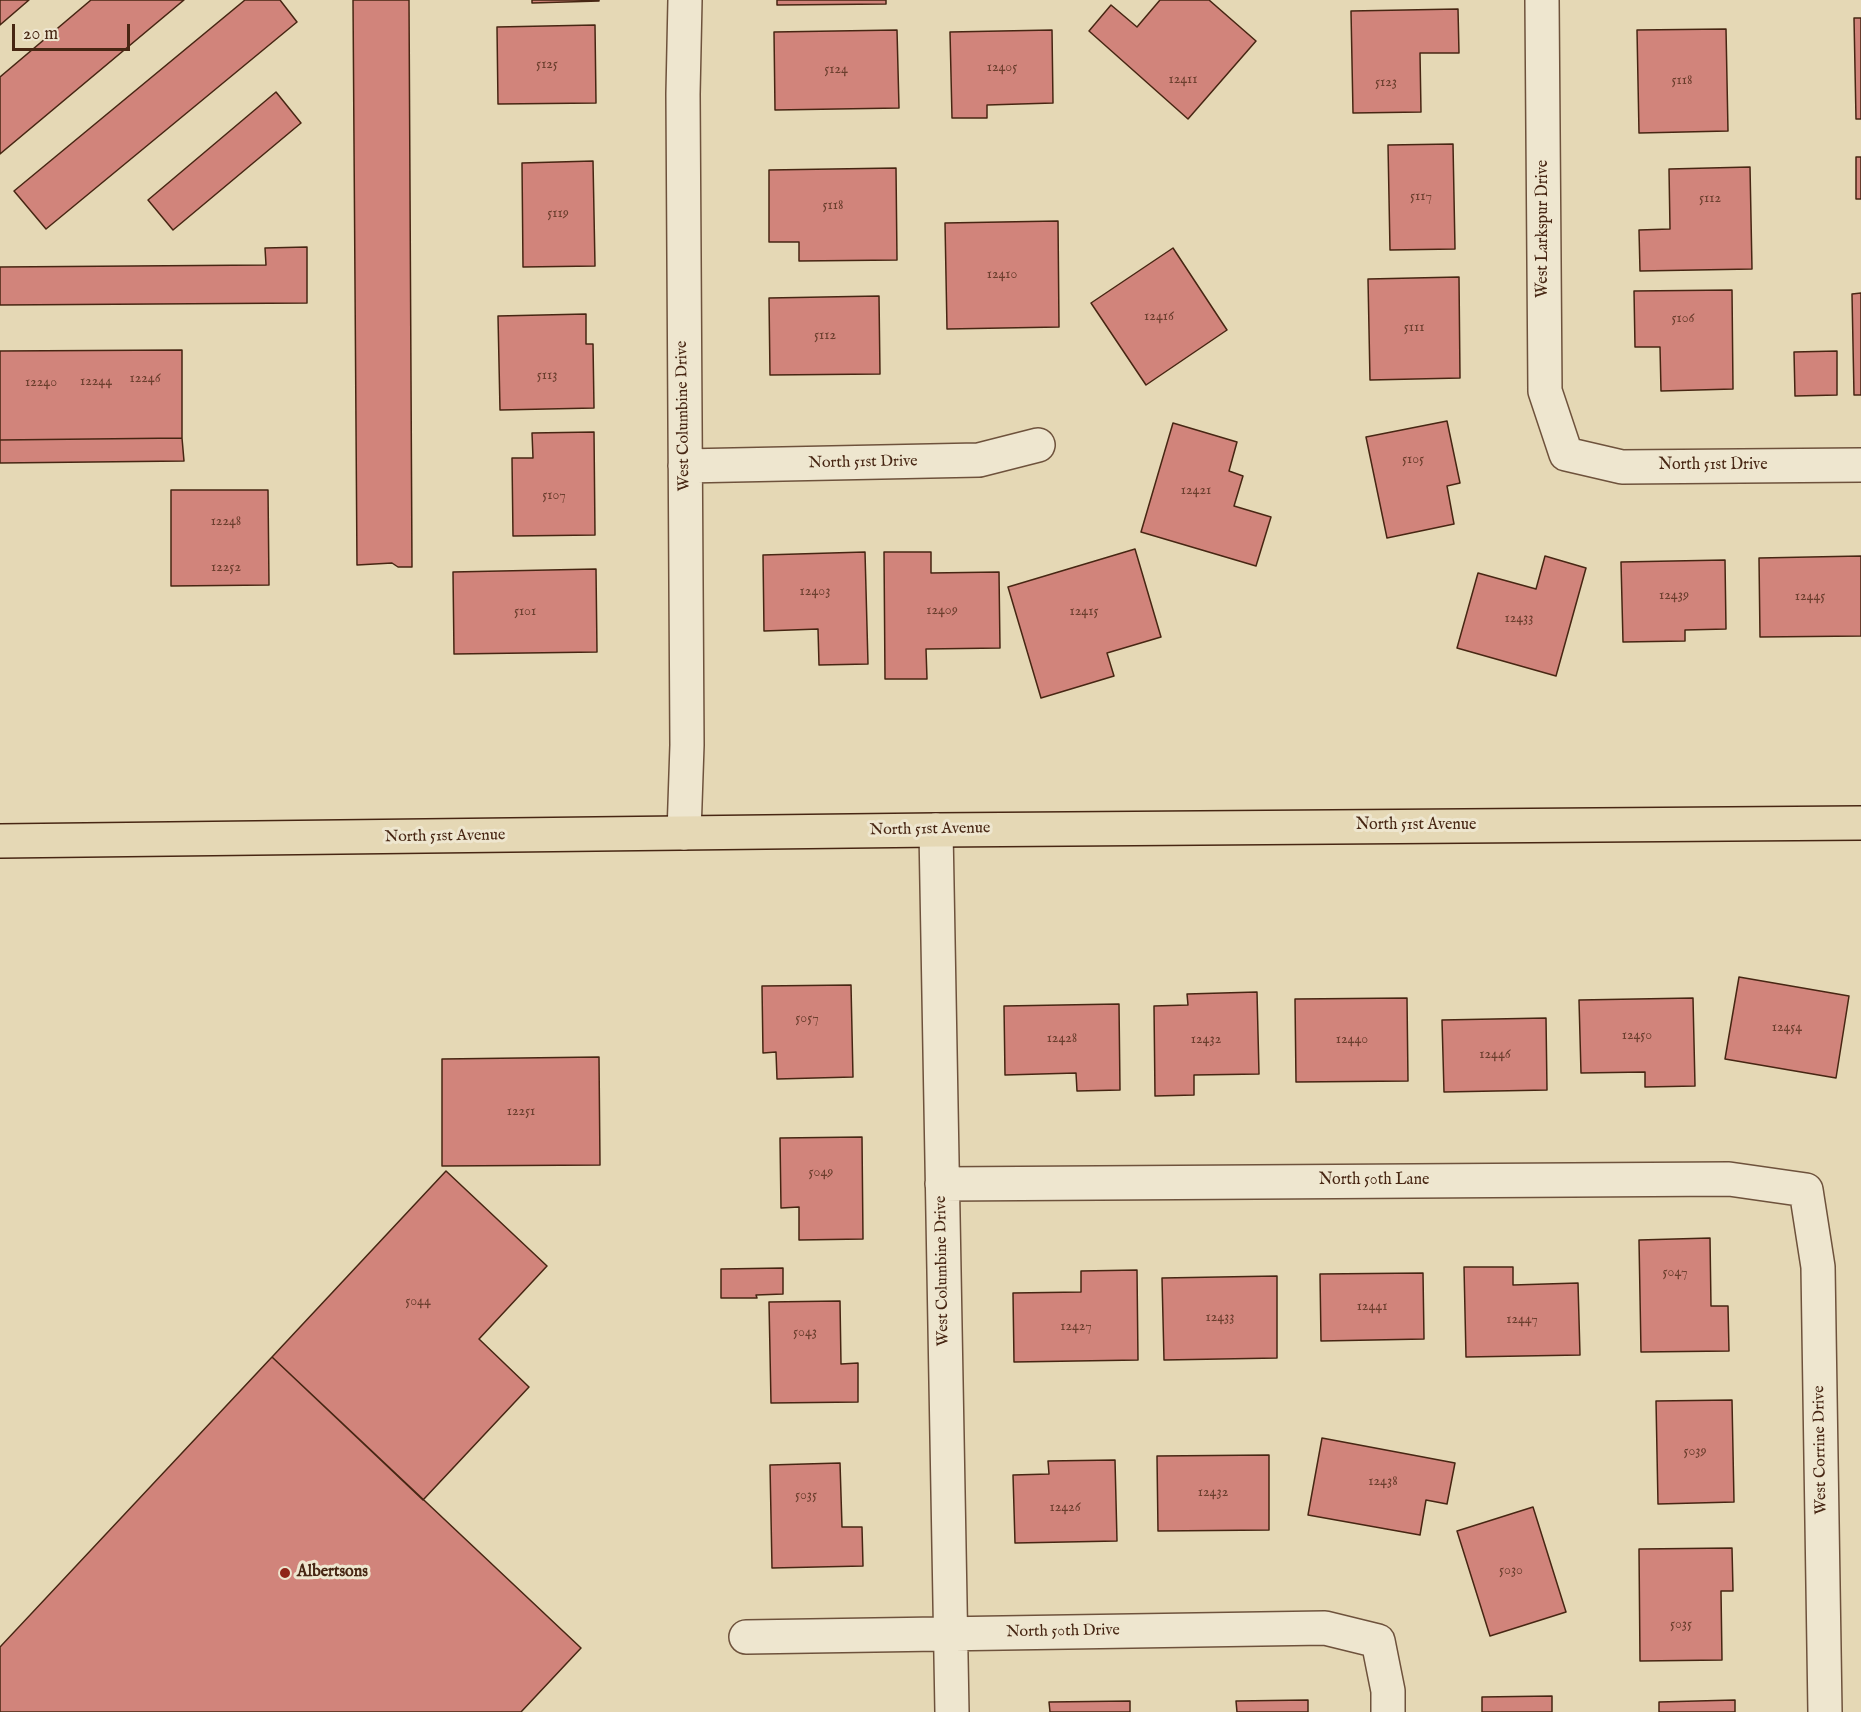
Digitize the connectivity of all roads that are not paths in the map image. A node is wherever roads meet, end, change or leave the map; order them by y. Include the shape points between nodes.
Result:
1 (685, 0) edge
2 (1542, 0) edge
3 (1038, 445) dead end
4 (1566, 454) joint
5 (1861, 465) edge
6 (685, 466) junction
7 (1861, 823) edge
8 (936, 830) junction
9 (684, 833) junction
10 (0, 841) edge
11 (942, 1184) junction
12 (1806, 1190) joint
13 (951, 1634) junction
14 (746, 1637) dead end
15 (952, 1712) edge
16 (1388, 1712) edge
17 (1825, 1712) edge

1 - 6 street, West Columbine Drive
2 - 4 street, West Larkspur Drive via 1545,392
3 - 6 street, North 51st Drive via 979,460
4 - 5 street, North 51st Drive via 1622,467
6 - 9 street, West Columbine Drive
7 - 8 main road, North 51st Avenue
8 - 9 main road, North 51st Avenue
8 - 11 street, West Columbine Drive
9 - 10 main road, North 51st Avenue
11 - 12 street, North 50th Lane via 1730,1179
11 - 13 street, West Columbine Drive
12 - 17 street, West Corrine Drive via 1818,1267
13 - 14 street, North 50th Drive
13 - 15 street, West Columbine Drive
13 - 16 street, North 50th Drive via 1325,1628 1378,1641

